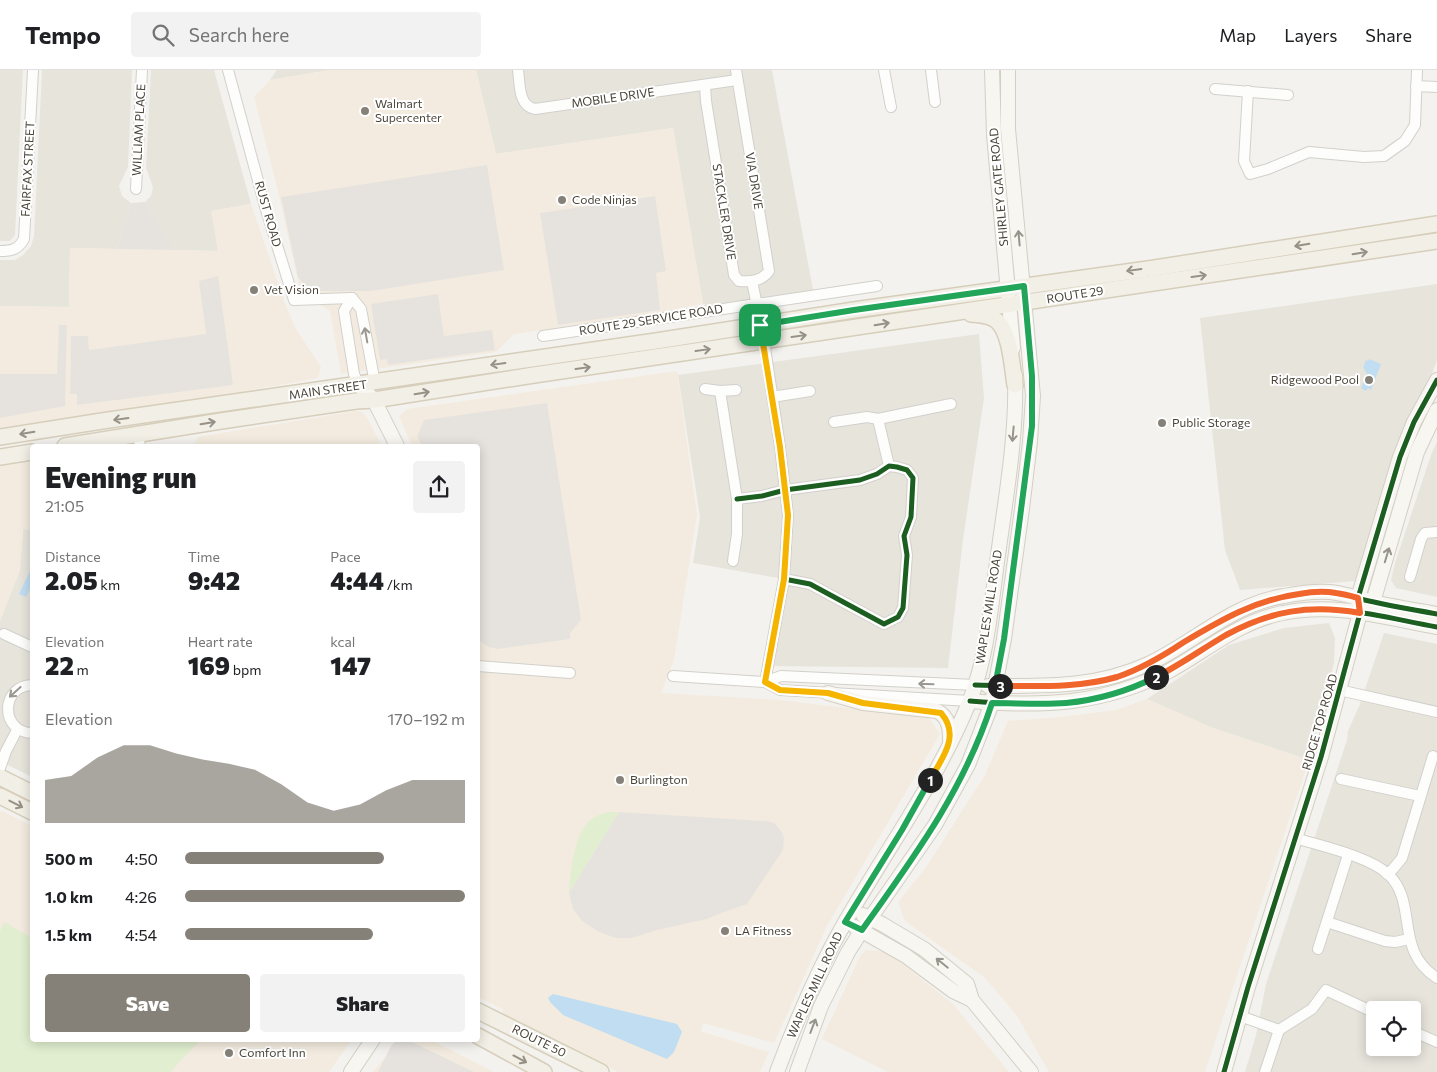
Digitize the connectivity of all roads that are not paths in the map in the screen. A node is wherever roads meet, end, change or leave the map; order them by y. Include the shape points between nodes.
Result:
1 (33, 70) edge
2 (142, 70) edge
3 (228, 70) edge
4 (518, 70) edge
5 (884, 70) edge
6 (931, 70) edge
7 (992, 70) edge
8 (1008, 70) edge
9 (1417, 70) edge
10 (736, 75) edge
11 (705, 85) junction
12 (1416, 86) junction
13 (1437, 88) edge
14 (1215, 89) dead end
15 (1248, 91) junction
16 (1288, 95) dead end
17 (935, 102) dead end
18 (891, 107) dead end
19 (136, 189) dead end
20 (1437, 224) edge
21 (1437, 241) edge
22 (0, 251) edge
23 (752, 281) junction
24 (877, 286) dead end
25 (1016, 287) junction
26 (352, 298) junction
27 (1025, 302) junction
28 (756, 304) junction
29 (1009, 304) junction
30 (934, 316) junction
31 (760, 325) junction
32 (543, 336) dead end
33 (656, 341) joint
34 (764, 341) junction
35 (654, 357) joint
36 (1437, 380) edge
37 (375, 383) junction
38 (359, 385) junction
39 (1016, 385) junction
40 (706, 389) dead end
41 (736, 390) dead end
42 (720, 391) junction
43 (810, 391) dead end
44 (1433, 396) edge
45 (772, 397) junction
46 (374, 400) junction
47 (952, 404) dead end
48 (1437, 410) edge
49 (878, 419) junction
50 (834, 422) dead end
51 (0, 437) edge
52 (139, 440) edge
53 (90, 444) edge
54 (396, 444) edge
55 (30, 452) edge
56 (0, 457) edge
57 (889, 466) junction
58 (785, 490) junction
59 (737, 499) junction
60 (1437, 532) edge
61 (733, 561) dead end
62 (1410, 577) dead end
63 (784, 579) junction
64 (1358, 598) junction
65 (1373, 602) junction
66 (1360, 613) junction
67 (1437, 614) edge
68 (1437, 627) edge
69 (4, 634) dead end
70 (30, 646) edge
71 (480, 666) edge
72 (570, 673) dead end
73 (673, 676) dead end
74 (765, 682) junction
75 (30, 685) edge
76 (975, 686) junction
77 (995, 686) junction
78 (1339, 690) junction
79 (828, 693) junction
80 (970, 701) junction
81 (992, 703) junction
82 (1437, 712) edge
83 (17, 730) junction
84 (30, 733) edge
85 (950, 741) junction
86 (1433, 756) dead end
87 (0, 768) edge
88 (0, 777) edge
89 (1341, 779) dead end
90 (30, 792) edge
91 (0, 796) edge
92 (1420, 796) junction
93 (30, 811) edge
94 (1295, 838) junction
95 (1348, 854) junction
96 (1388, 874) junction
97 (852, 910) junction
98 (845, 922) junction
99 (1327, 922) junction
100 (866, 924) junction
101 (1409, 939) junction
102 (1318, 949) dead end
103 (1437, 978) edge
104 (1366, 1009) edge
105 (480, 1012) edge
106 (1240, 1016) junction
107 (1279, 1030) junction
108 (1421, 1035) edge
109 (480, 1037) edge
110 (371, 1042) edge
111 (1437, 1042) edge
112 (351, 1072) edge
113 (544, 1072) edge
114 (601, 1072) edge
115 (777, 1072) edge
116 (797, 1072) edge
117 (1030, 1072) edge
118 (1224, 1072) edge
119 (1265, 1072) edge

1 - 22 street, FAIRFAX STREET via 24,239 12,251
2 - 19 street, WILLIAM PLACE
3 - 26 street, RUST ROAD via 294,300
4 - 11 street, MOBILE DRIVE via 524,102 535,109
5 - 18 street
6 - 17 street
7 - 25 main road, SHIRLEY GATE ROAD via 994,135
25 -> 8 main road, SHIRLEY GATE ROAD
9 - 12 street
10 - 11 street, MOBILE DRIVE
10 - 23 street, VIA DRIVE via 769,271
11 - 23 street, STACKLER DRIVE via 734,275 739,281
12 - 13 street
12 - 15 street via 1415,126 1405,141 1384,156 1309,152 1250,174 1244,161
14 - 15 street
15 - 16 street
20 -> 25 main road, ROUTE 29
27 -> 21 main road, ROUTE 29
23 - 28 street
24 - 28 street, ROUTE 29 SERVICE ROAD
25 - 27 main road, SHIRLEY GATE ROAD
25 - 29 main road, SHIRLEY GATE ROAD
25 - 31 main road, ROUTE 29
37 -> 26 street via 361,309
26 - 38 street via 344,312 354,374
27 - 29 main road, ROUTE 29
27 - 77 main road, WAPLES MILL ROAD via 1032,426
28 - 31 street
28 - 32 street, ROUTE 29 SERVICE ROAD
29 - 30 main road, ROUTE 29
29 - 39 main road, WAPLES MILL ROAD
34 -> 30 main road, ROUTE 29
30 - 39 main road via 976,315 998,322 1007,339
31 - 33 main road, ROUTE 29
31 - 34 street
33 -> 37 main road, MAIN STREET
35 -> 34 main road, ROUTE 29
34 - 45 street
46 -> 35 main road, MAIN STREET
36 - 44 main road, RIDGE TOP ROAD
37 - 38 main road, MAIN STREET
37 - 46 main road
38 - 46 main road
38 -> 51 main road, MAIN STREET
39 -> 76 main road, WAPLES MILL ROAD via 1013,441 987,636
40 - 42 street
41 - 42 street
42 - 59 street
43 - 45 street
44 - 64 main road, RIDGE TOP ROAD via 1414,422 1400,457
45 - 58 street
52 -> 46 main road, MAIN STREET via 254,416
46 - 54 main road
47 - 49 street
65 -> 48 main road via 1417,452
49 - 50 street via 868,417
49 - 57 street
52 - 53 main road, MAIN STREET
55 - 56 main road
57 - 58 street via 860,480
57 - 63 street via 908,470 913,478 911,517 904,536 907,556 903,608 898,617 884,624 810,584
58 - 59 street
58 - 63 street via 787,536
59 - 61 street
60 - 62 street via 1425,533 1421,539
63 - 74 street
64 - 65 main road
64 - 66 main road, RIDGE TOP ROAD
64 - 77 main road via 1335,592 1281,596 1245,608 1150,664 1117,677 1083,684
65 - 66 main road
65 - 67 main road
66 - 68 main road
66 - 78 main road, RIDGE TOP ROAD
66 - 81 main road via 1310,608 1253,622 1170,670 1138,686 1104,697 1066,703
69 - 70 street
71 - 72 street
73 - 74 street
76 -> 74 street via 781,676
74 - 79 street via 780,690
75 -> 83 street via 17,688 7,701 7,717
76 - 77 main road
76 - 80 main road, WAPLES MILL ROAD
77 - 81 main road, WAPLES MILL ROAD
78 - 82 street
78 - 94 main road, RIDGE TOP ROAD
79 - 80 street
79 - 85 main road via 863,703 937,711 948,723
80 - 81 main road
80 - 85 main road, WAPLES MILL ROAD
81 - 100 main road, WAPLES MILL ROAD via 956,788 928,837
83 - 84 street
83 - 87 street
85 - 97 main road, WAPLES MILL ROAD via 909,817
86 - 92 street
88 - 90 main road
89 - 92 street
91 -> 93 main road
92 - 96 street via 1402,858
94 - 95 street
94 - 106 main road, RIDGE TOP ROAD
95 - 96 street
95 - 99 street
96 - 101 street via 1403,901
97 - 98 main road, WAPLES MILL ROAD
97 - 100 main road
98 - 100 main road
98 - 115 main road, WAPLES MILL ROAD via 805,999
99 - 101 street via 1385,941
99 - 102 street
116 -> 100 main road, WAPLES MILL ROAD via 821,1006
100 - 117 main road via 953,991 972,1000
101 - 103 street via 1422,964
104 - 107 street via 1326,990 1312,1009
105 - 114 main road, ROUTE 50
106 - 107 street
106 - 118 main road, RIDGE TOP ROAD
107 - 119 street
108 - 111 street
109 -> 113 main road, ROUTE 50
110 - 112 main road

